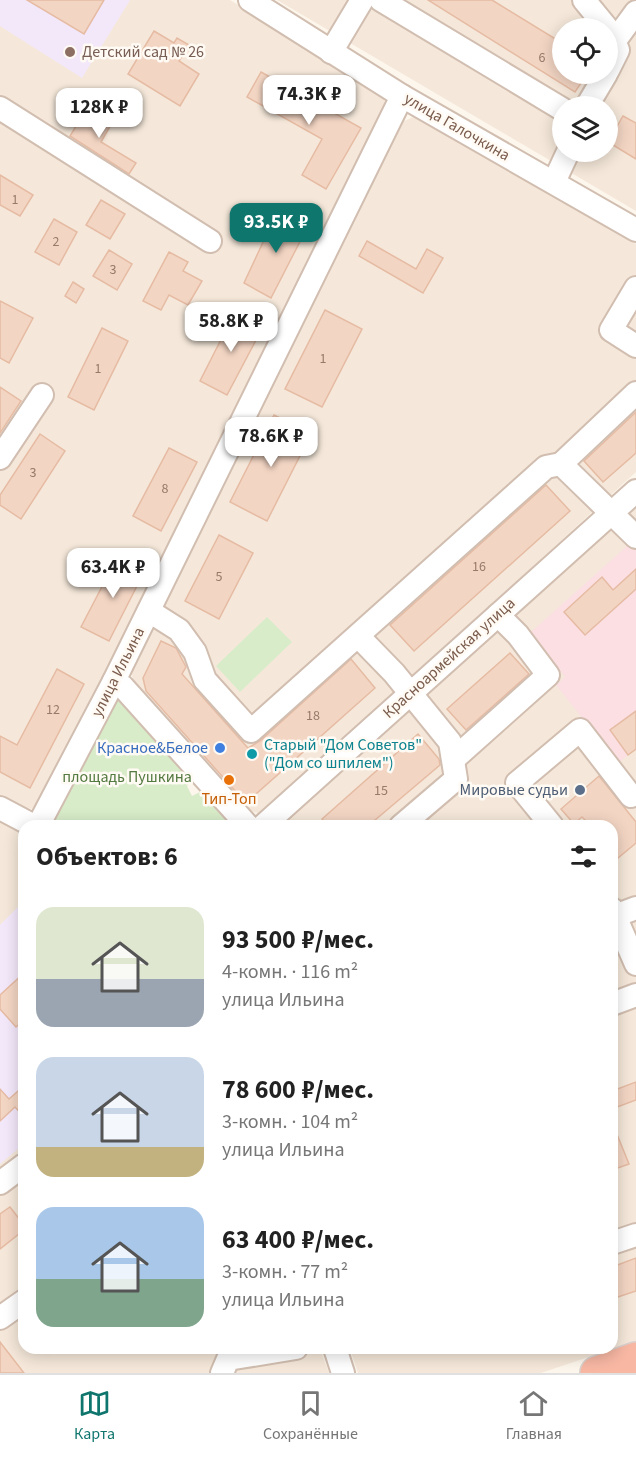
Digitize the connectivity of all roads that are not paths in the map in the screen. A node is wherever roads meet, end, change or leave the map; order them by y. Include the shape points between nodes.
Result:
1 (250, 0) edge
2 (362, 0) edge
3 (381, 0) edge
4 (584, 0) edge
5 (636, 12) edge
6 (595, 18) edge
7 (618, 44) edge
8 (331, 52) junction
9 (402, 96) junction
10 (552, 103) edge
11 (0, 108) edge
12 (563, 162) edge
13 (554, 182) junction
14 (636, 230) edge
15 (210, 242) dead end
16 (636, 288) edge
17 (636, 346) edge
18 (636, 393) edge
19 (42, 395) dead end
20 (0, 458) edge
21 (561, 464) junction
22 (636, 491) edge
23 (611, 513) junction
24 (636, 537) edge
25 (149, 611) junction
26 (498, 615) junction
27 (358, 636) junction
28 (114, 681) junction
29 (410, 694) junction
30 (455, 758) junction
31 (631, 796) dead end
32 (0, 808) edge
33 (24, 820) edge
34 (39, 820) edge
35 (243, 820) edge
36 (270, 820) edge
37 (408, 820) edge
38 (547, 820) edge
39 (619, 912) edge
40 (636, 964) edge
41 (636, 995) edge
42 (618, 1002) edge
43 (18, 1170) edge
44 (0, 1183) edge
45 (636, 1234) edge
46 (618, 1241) edge
47 (18, 1304) edge
48 (0, 1318) edge
49 (249, 1354) edge
50 (337, 1354) edge
51 (636, 1359) edge
52 (225, 1366) edge
53 (343, 1373) edge
54 (597, 1373) edge

1 - 8 street, улица Галочкина
2 - 8 street
3 - 10 street
4 - 6 street
5 - 7 street
8 - 9 street, улица Галочкина
9 - 13 street, улица Галочкина
9 - 25 street, улица Ильина
11 - 15 street
12 - 13 street
13 - 14 street, улица Галочкина
16 - 17 street via 611,330
18 - 21 street
19 - 20 street
21 - 23 street
21 - 27 street via 546,467
22 - 23 street, Красноармейская улица
23 - 24 street
23 - 26 street, Красноармейская улица
25 - 27 street via 179,630 195,652 205,680 251,731
25 - 28 street, улица Ильина
26 - 29 street, Красноармейская улица
26 - 30 street via 548,675
27 - 29 street
28 - 34 street, улица Ильина
28 - 35 street
29 - 30 street via 450,742
29 - 36 street, Красноармейская улица
30 - 37 street via 456,779
31 - 38 street via 580,730 517,783
32 - 33 street
39 - 40 street
41 - 42 street
43 - 44 street
45 - 46 street
47 - 48 street
49 - 52 street
50 - 53 street
51 - 54 highway

